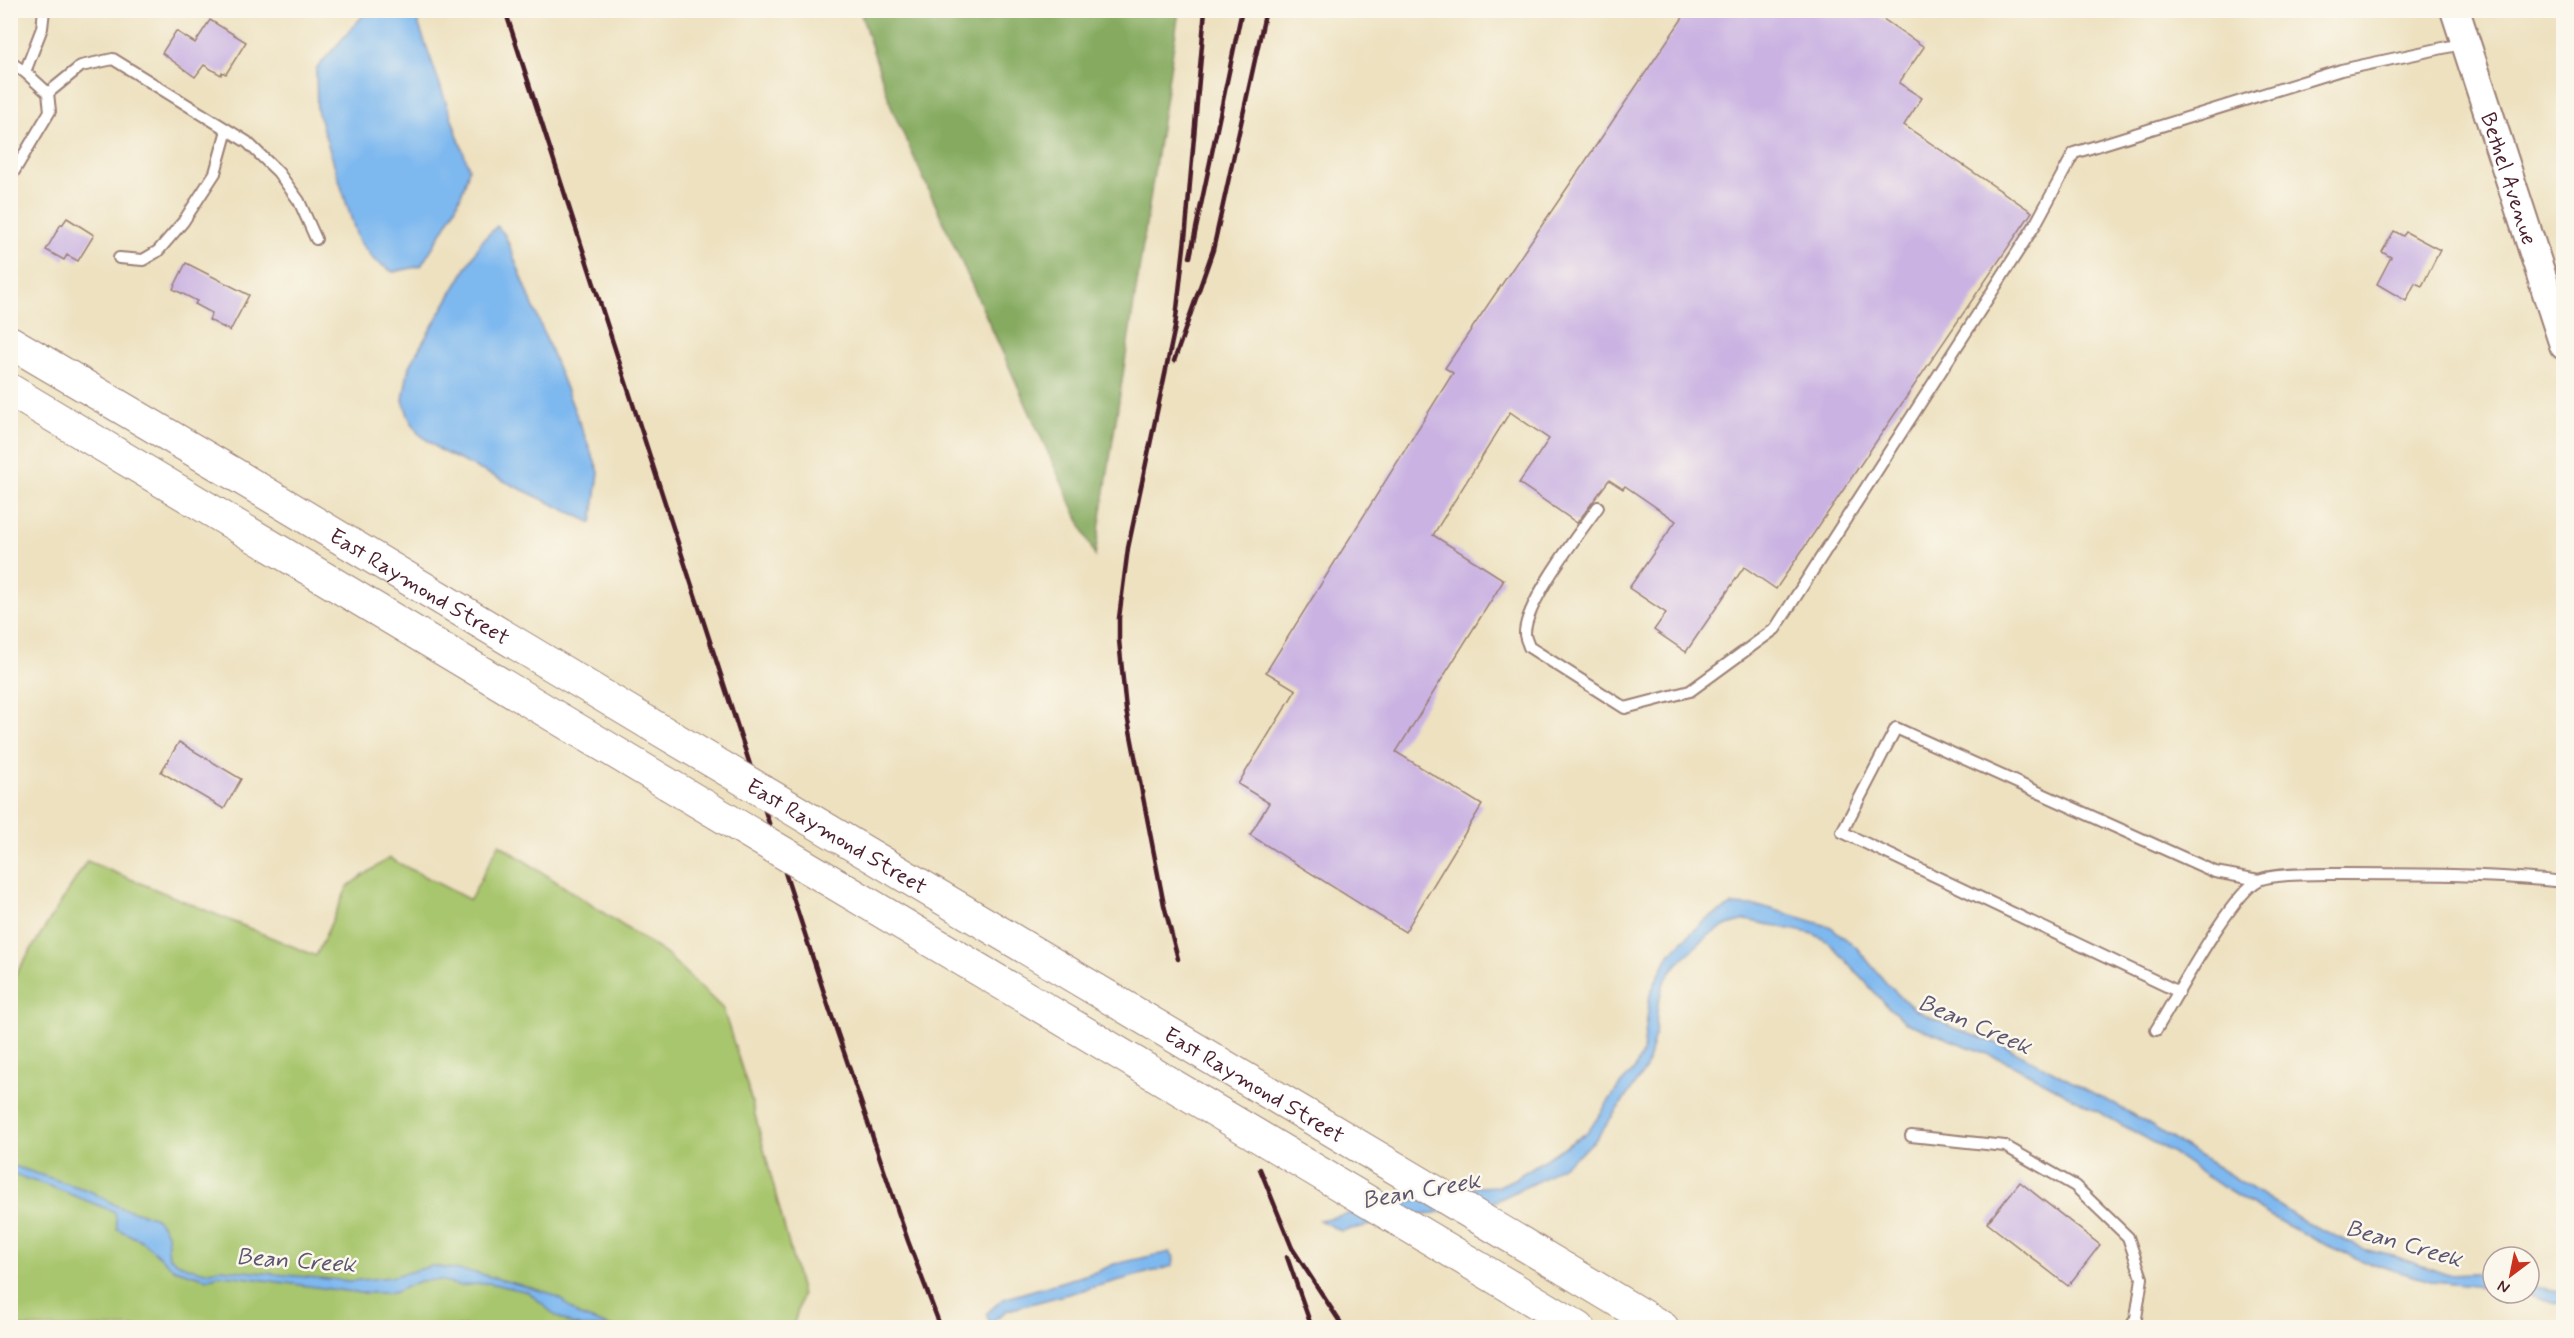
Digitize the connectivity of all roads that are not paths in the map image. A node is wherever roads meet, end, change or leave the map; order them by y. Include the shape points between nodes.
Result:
1 (44, 10) edge
2 (2455, 10) edge
3 (2466, 43) junction
4 (10, 62) edge
5 (25, 72) junction
6 (48, 93) junction
7 (227, 130) junction
8 (10, 178) edge
9 (316, 239) dead end
10 (119, 258) dead end
11 (10, 342) edge
12 (2564, 345) edge
13 (10, 390) edge
14 (1598, 507) dead end
15 (2259, 880) junction
16 (2564, 882) edge
17 (2179, 993) junction
18 (2156, 1030) dead end
19 (1911, 1136) dead end
20 (1579, 1328) edge
21 (1663, 1328) edge
22 (2130, 1328) edge

1 - 5 lane via 42,28
2 - 3 street, Bethel Avenue
3 - 12 street, Bethel Avenue
3 - 14 lane via 2341,70 2074,153 2035,225 1775,628 1690,691 1625,708 1529,647 1525,633 1533,608 1551,573
4 - 5 lane
5 - 6 lane
6 - 7 lane via 81,66 113,59
6 - 8 lane via 50,111
7 - 9 lane via 247,142 278,172 299,201
7 - 10 lane via 215,173 183,222 158,251 143,260
11 - 21 main road, East Raymond Street, bridge
13 - 20 main road, East Raymond Street, bridge
15 - 16 lane via 2297,874 2391,874 2478,875
15 - 17 lane via 2233,904
15 - 17 lane via 2215,872 1896,728 1842,832
17 - 18 lane
19 - 22 lane via 2005,1146 2075,1186 2128,1237 2142,1278 2136,1318

